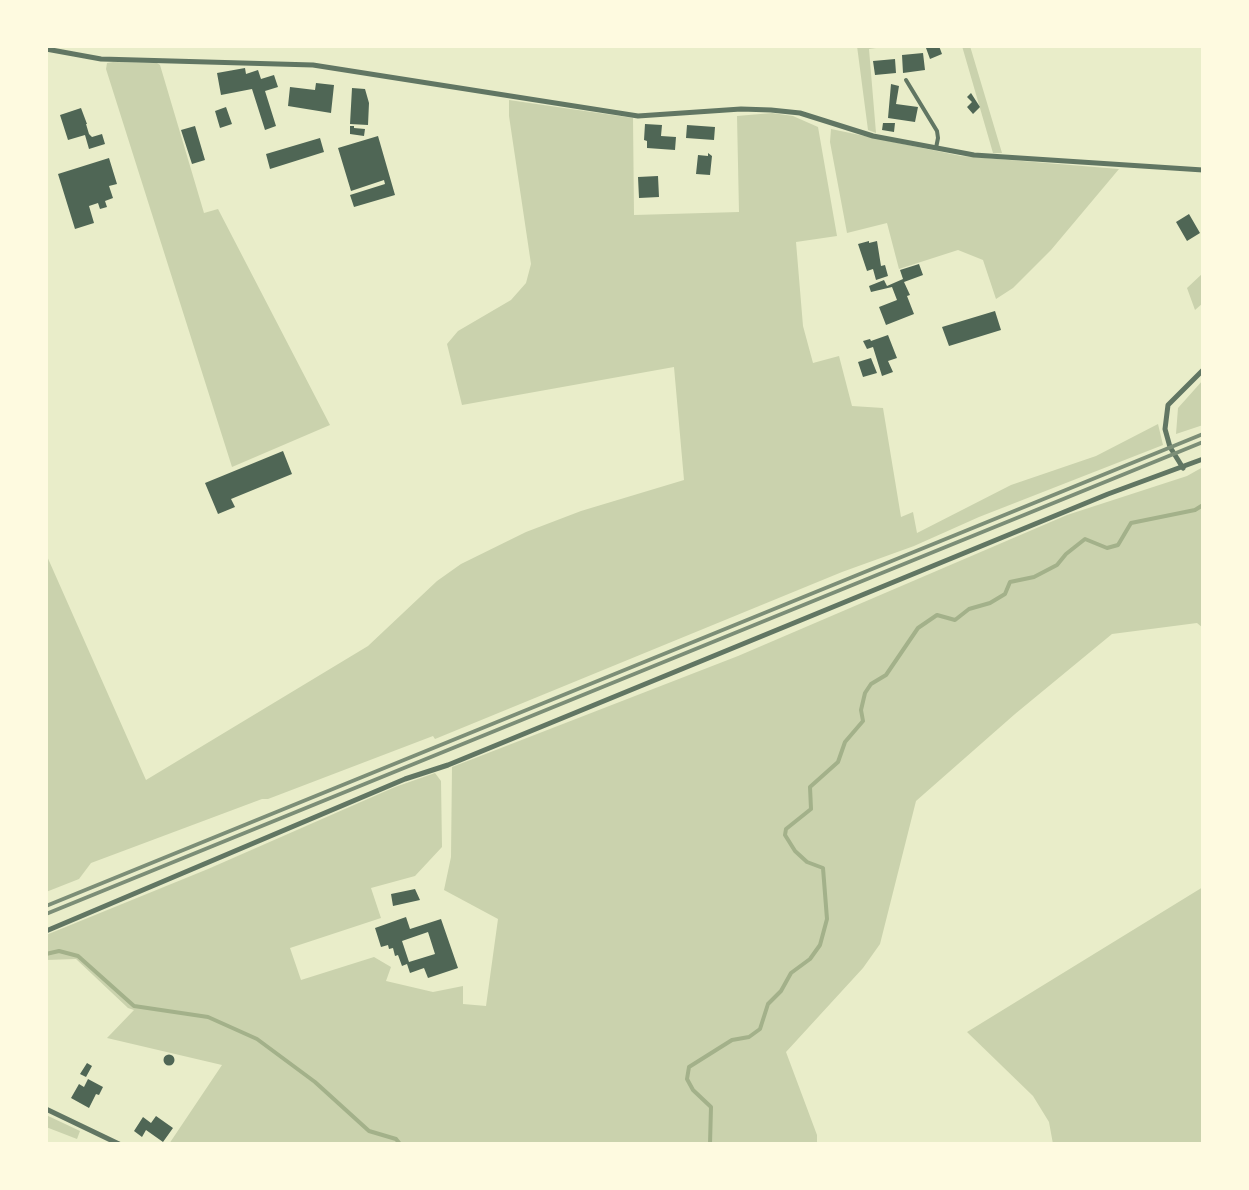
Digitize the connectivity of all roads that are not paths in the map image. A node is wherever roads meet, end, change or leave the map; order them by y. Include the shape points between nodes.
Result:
1 (46, 49) edge
2 (906, 80) dead end
3 (936, 148) junction
4 (1203, 170) edge
5 (1203, 370) edge
6 (1203, 460) edge
7 (1183, 468) junction
8 (46, 931) edge
9 (46, 1109) edge
10 (119, 1144) edge

1 - 3 street via 101,59 313,65 638,116 741,109 800,113 873,136
2 - 3 lane via 937,131
3 - 4 street via 974,155
5 - 7 street via 1168,405 1165,429 1170,447
6 - 7 street
7 - 8 street via 1108,494 448,765 405,779
9 - 10 street

